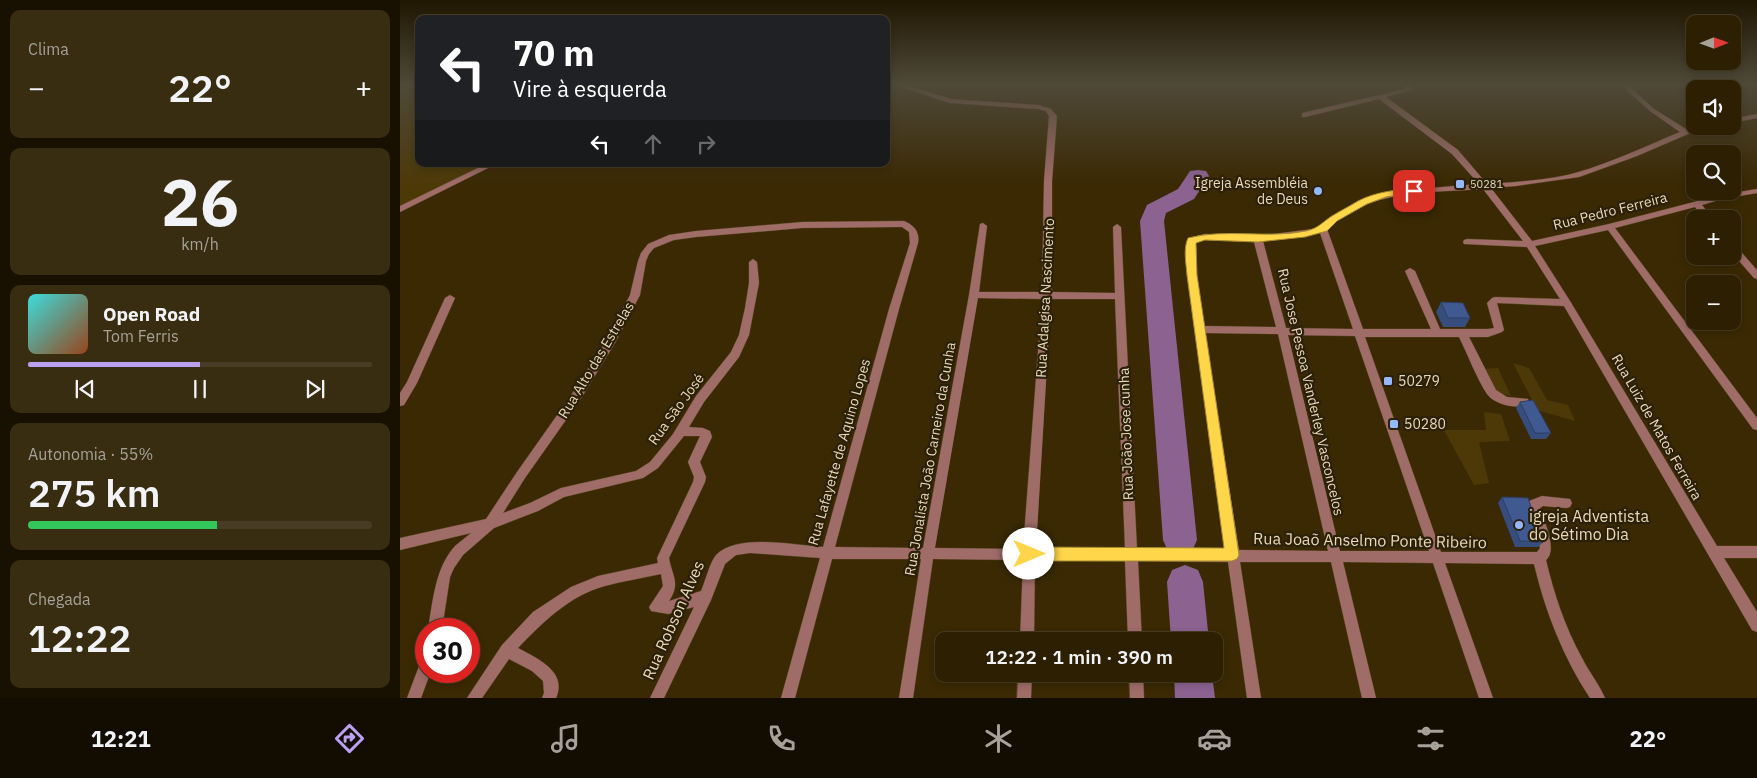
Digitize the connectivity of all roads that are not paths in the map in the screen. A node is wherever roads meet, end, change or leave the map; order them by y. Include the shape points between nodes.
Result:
1 (1053, 118) edge
2 (1409, 118) edge
3 (1661, 118) edge
4 (1685, 132) joint
5 (486, 167) edge
6 (1485, 186) junction
7 (1757, 191) edge
8 (1696, 203) junction
9 (400, 209) edge
10 (1702, 210) edge
11 (898, 223) joint
12 (983, 226) dead end
13 (1116, 227) dead end
14 (1610, 227) junction
15 (1323, 229) junction
16 (1258, 239) junction
17 (1468, 242) dead end
18 (1530, 244) junction
19 (1741, 257) edge
20 (753, 262) dead end
21 (1410, 271) dead end
22 (1757, 276) edge
23 (974, 295) junction
24 (1047, 295) junction
25 (1120, 296) junction
26 (450, 298) dead end
27 (1567, 303) junction
28 (1200, 329) junction
29 (1282, 331) junction
30 (1360, 333) junction
31 (1438, 333) junction
32 (1462, 333) junction
33 (400, 402) edge
34 (1524, 402) edge
35 (1757, 426) edge
36 (680, 431) junction
37 (1566, 503) dead end
38 (490, 524) junction
39 (400, 544) edge
40 (750, 547) joint
41 (1713, 552) junction
42 (1757, 552) edge
43 (826, 553) junction
44 (928, 554) junction
45 (1029, 554) junction
46 (1131, 554) junction
47 (1232, 555) junction
48 (1334, 556) junction
49 (1436, 558) junction
50 (1539, 558) junction
51 (664, 568) junction
52 (706, 596) junction
53 (437, 618) edge
54 (1757, 625) edge
55 (1026, 632) edge
56 (1135, 632) edge
57 (507, 650) junction
58 (1025, 682) edge
59 (1136, 682) edge
60 (420, 683) edge
61 (414, 698) edge
62 (474, 698) edge
63 (549, 698) edge
64 (657, 698) edge
65 (788, 698) edge
66 (906, 698) edge
67 (1024, 698) edge
68 (1137, 698) edge
69 (1254, 698) edge
70 (1369, 698) edge
71 (1486, 698) edge
72 (1598, 698) edge

1 - 24 street, Rua Adalgisa Nascimento via 1048,181
2 - 6 street, Rua Luiz de Matos Ferreira via 1455,152
3 - 4 street
4 - 6 street via 1576,175
5 - 9 street
6 - 15 street via 1385,195 1342,213
6 - 18 street, Rua Luiz de Matos Ferreira
7 - 8 street, Rua Pedro Ferreira
8 - 10 street
8 - 14 street, Rua Pedro Ferreira
11 - 38 street, Rua Alto das Estrelas via 802,225 696,234 672,237 651,246 642,261 635,295 610,343
11 - 43 street, Rua Lafayette de Aquino Lopes via 913,231 914,243
12 - 23 street, Rua Jonalista João Carneiro da Cunha
13 - 25 street, Rua João Jose cunha
14 - 18 street, Rua Pedro Ferreira
14 - 35 street
15 - 16 street
15 - 30 street
16 - 28 street via 1205,237 1192,240 1192,275
16 - 29 street, Rua Jose Pessoa Vanderley Vasconcelos
17 - 18 street, Rua Pedro Ferreira
18 - 27 street, Rua Luiz de Matos Ferreira
19 - 22 street
20 - 36 street, Rua São José via 754,283 744,335 735,354 700,398
21 - 31 street
23 - 24 street
23 - 44 street, Rua Jonalista João Carneiro da Cunha
24 - 25 street
24 - 45 street, Rua Adalgisa Nascimento
25 - 46 street, Rua João Jose cunha
26 - 33 street via 412,383
27 - 32 street via 1495,300 1492,303 1499,330
27 - 41 street, Rua Luiz de Matos Ferreira
28 - 29 street
28 - 47 street
29 - 30 street
29 - 48 street, Rua Jose Pessoa Vanderley Vasconcelos
30 - 31 street
30 - 49 street
31 - 32 street
32 - 34 street via 1492,393 1505,401
36 - 38 street, Rua São José via 654,465 639,475 562,493
36 - 51 street via 703,432 706,437 694,462 699,482 663,558
37 - 50 street via 1542,501 1533,505 1546,548
38 - 39 street
38 - 53 street, Rua Alto das Estrelas via 459,551 450,564 444,577
40 - 43 street, Rua Joaõ Anselmo Ponte Ribeiro
40 - 52 street, Rua Robson Alves via 733,550 723,557
41 - 42 street
41 - 54 street, Rua Luiz de Matos Ferreira
43 - 44 street, Rua Joaõ Anselmo Ponte Ribeiro
43 - 65 street, Rua Lafayette de Aquino Lopes
44 - 45 street, Rua Joaõ Anselmo Ponte Ribeiro
44 - 66 street, Rua Jonalista João Carneiro da Cunha
45 - 46 street, Rua Joaõ Anselmo Ponte Ribeiro
45 - 55 street, Rua Adalgisa Nascimento
46 - 47 street, Rua Joaõ Anselmo Ponte Ribeiro
46 - 56 street, Rua João Jose cunha
47 - 48 street, Rua Joaõ Anselmo Ponte Ribeiro
47 - 69 street
48 - 49 street, Rua Joaõ Anselmo Ponte Ribeiro
48 - 70 street, Rua Jose Pessoa Vanderley Vasconcelos
49 - 50 street, Rua Joaõ Anselmo Ponte Ribeiro
49 - 71 street
50 - 72 street via 1552,609
51 - 52 street via 670,579 669,589 656,607 674,606
51 - 57 street via 602,580 576,591 538,617
52 - 64 street, Rua Robson Alves
57 - 62 street
57 - 63 street via 537,666 550,678
58 - 67 street
59 - 68 street
60 - 61 street

